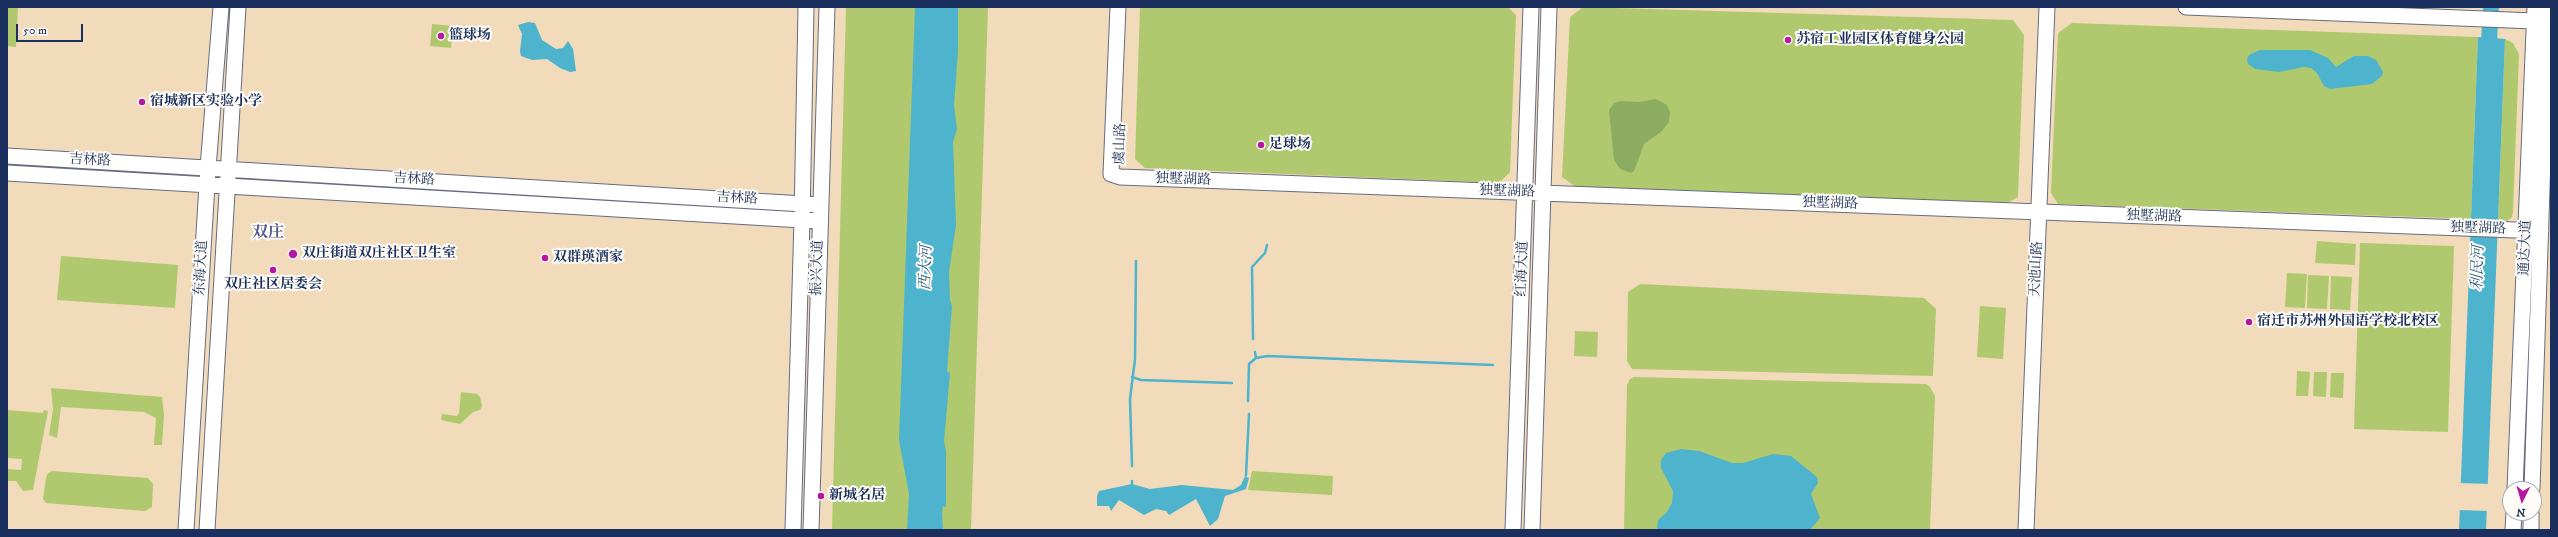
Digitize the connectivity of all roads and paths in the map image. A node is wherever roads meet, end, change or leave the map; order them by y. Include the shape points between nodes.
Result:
1 (221, 7) edge
2 (238, 7) edge
3 (806, 7) edge
4 (827, 7) edge
5 (1118, 7) edge
6 (1127, 7) edge
7 (1531, 7) edge
8 (1549, 7) edge
9 (2038, 7) edge
10 (2047, 7) edge
11 (2186, 7) edge
12 (2541, 11) edge
13 (2550, 27) edge
14 (7, 156) edge
15 (208, 168) junction
16 (229, 169) junction
17 (7, 173) edge
18 (1120, 177) junction
19 (207, 186) junction
20 (228, 188) junction
21 (1525, 193) junction
22 (1543, 193) junction
23 (802, 203) junction
24 (820, 205) junction
25 (2036, 212) junction
26 (802, 220) junction
27 (819, 221) junction
28 (2527, 231) junction
29 (2515, 481) edge
30 (2532, 481) edge
31 (186, 530) edge
32 (207, 530) edge
33 (793, 530) edge
34 (811, 530) edge
35 (1513, 530) edge
36 (1532, 530) edge
37 (2018, 530) edge
38 (2026, 530) edge

1 - 15 street, 东海大道
2 - 16 street, 东海大道
3 - 23 street, 振兴大道
4 - 24 street, 振兴大道
5 - 18 street, 虞山路 via 1111,174
6 - 18 street, 虞山路
7 - 21 street, 红海大道
8 - 22 street, 红海大道
9 - 25 street, 天池山路
10 - 25 street, 天池山路
11 - 12 street via 2456,18
12 - 13 street
12 - 28 street, 通达大道
13 - 28 street, 通达大道
14 - 15 street, 吉林路
15 - 16 street, 吉林路
15 - 19 street, 东海大道
16 - 20 street, 东海大道
16 - 23 street, 吉林路
17 - 19 street, 吉林路
18 - 21 street, 独墅湖路
19 - 20 street, 吉林路
19 - 31 street, 东海大道
20 - 26 street, 吉林路
20 - 32 street, 东海大道
21 - 22 street, 独墅湖路
21 - 35 street, 红海大道
22 - 25 street, 独墅湖路
22 - 36 street, 红海大道
23 - 24 street, 吉林路
23 - 26 street, 振兴大道
24 - 27 street, 振兴大道
25 - 28 street, 独墅湖路
25 - 37 street, 天池山路
25 - 38 street, 天池山路
26 - 27 street, 吉林路
26 - 33 street, 振兴大道
27 - 34 street, 振兴大道
28 - 29 street, 通达大道
28 - 30 street, 通达大道

